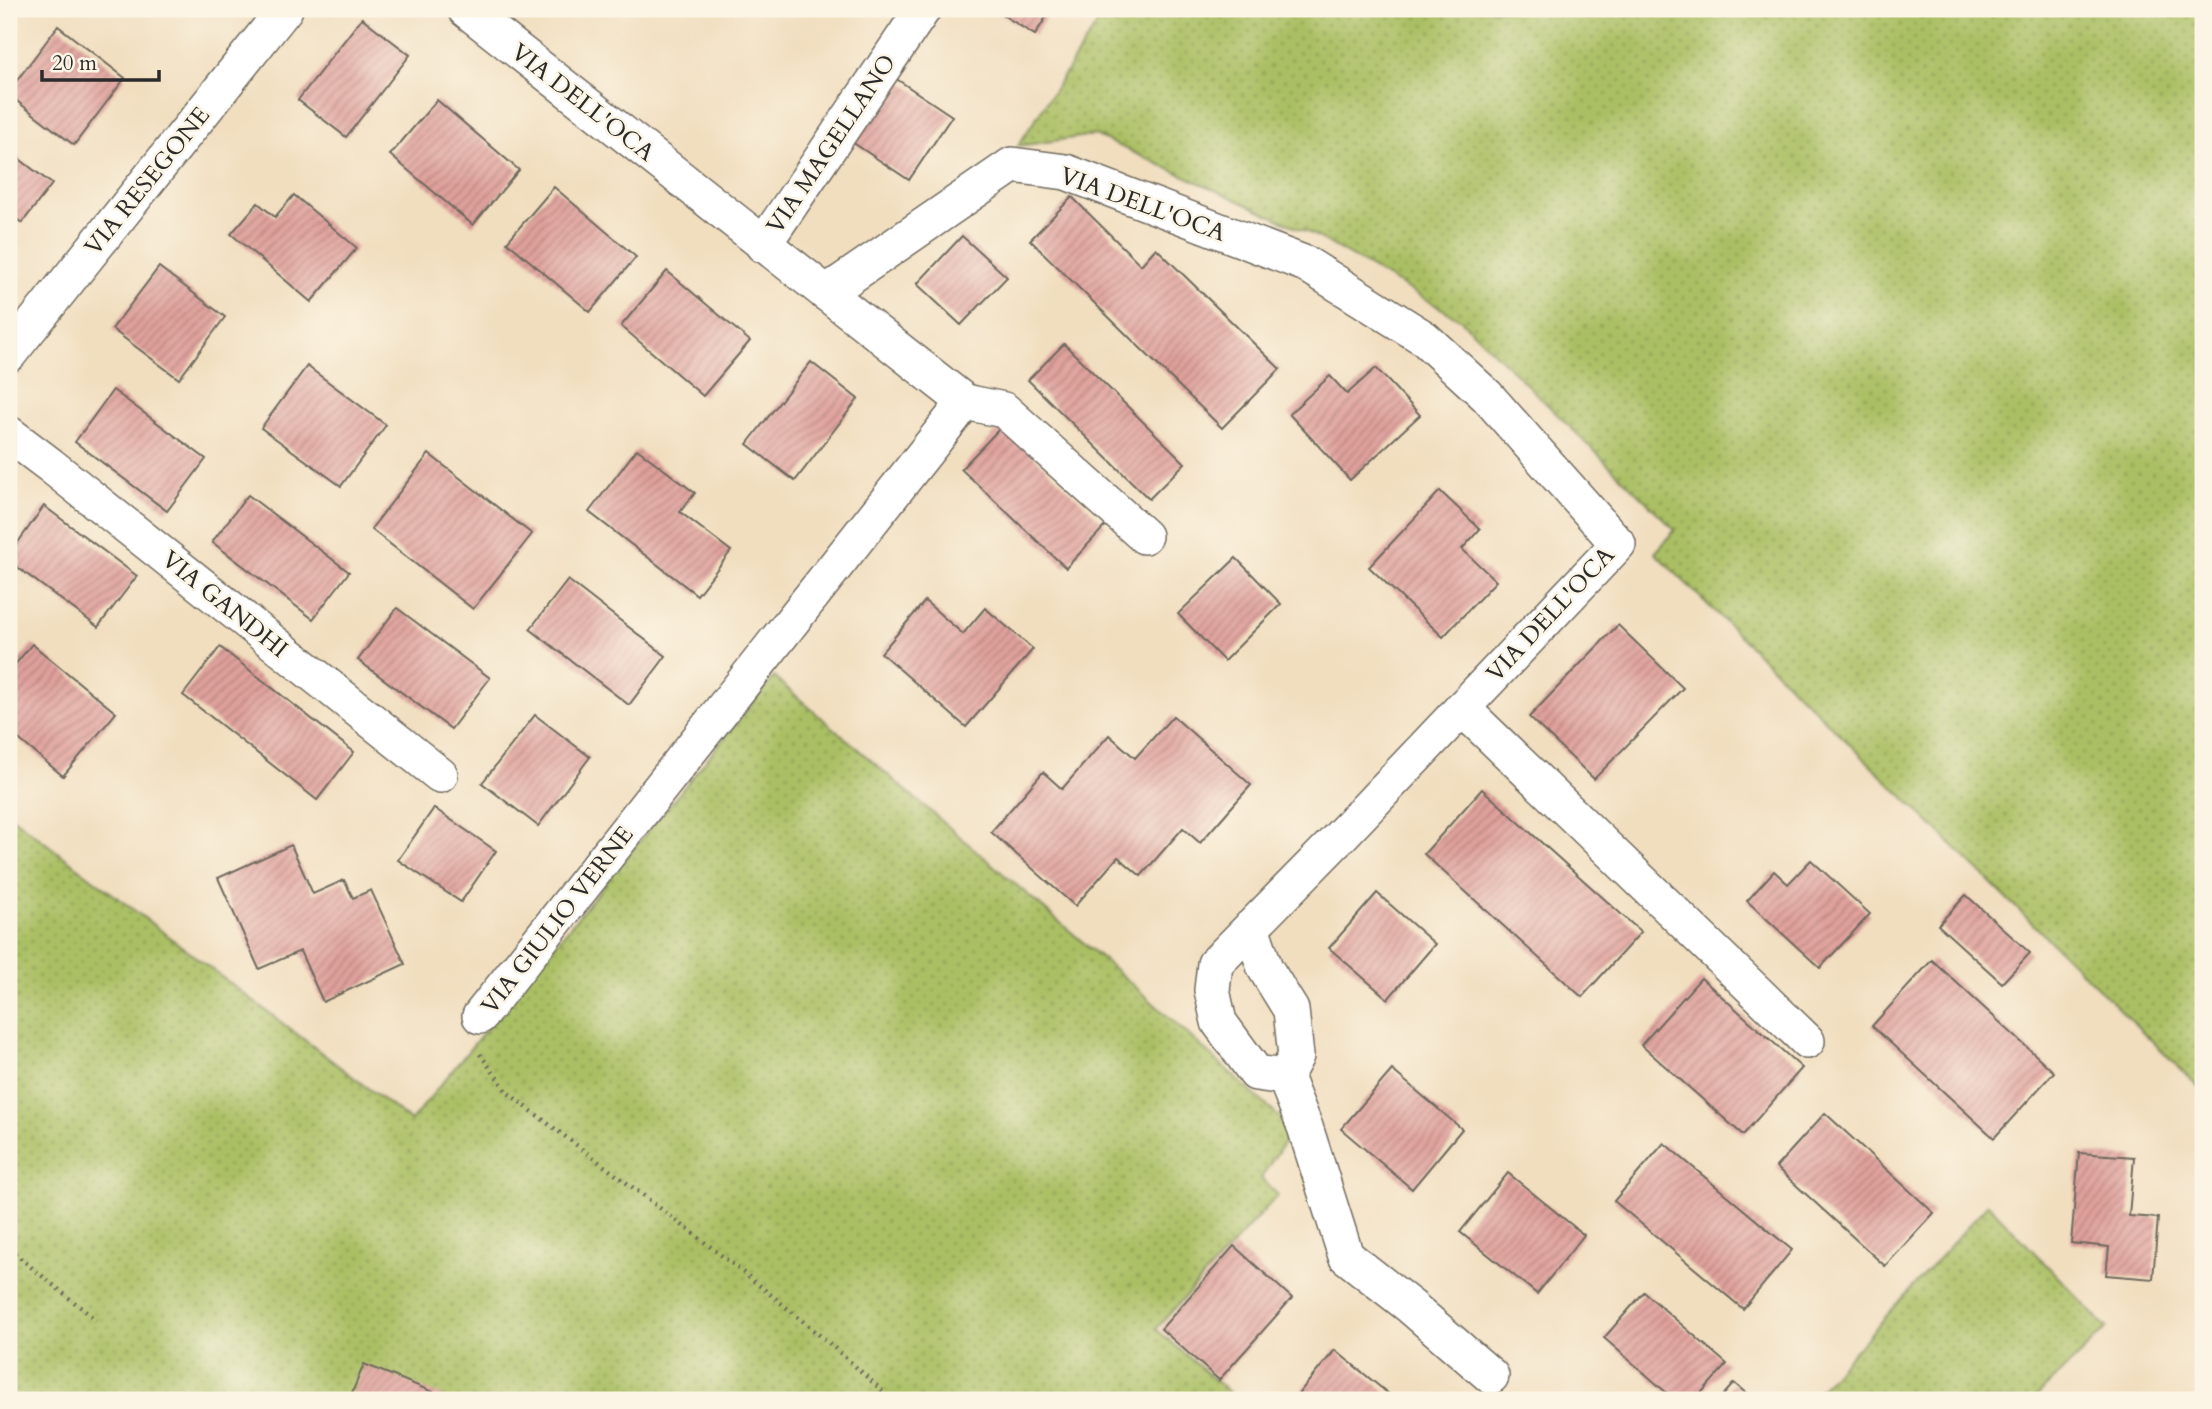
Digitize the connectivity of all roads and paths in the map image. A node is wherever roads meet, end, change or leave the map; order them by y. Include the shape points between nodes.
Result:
1 (285, 9) edge
2 (465, 9) edge
3 (923, 9) edge
4 (763, 245) junction
5 (826, 293) junction
6 (9, 354) edge
7 (965, 402) junction
8 (9, 435) edge
9 (1144, 536) dead end
10 (1462, 708) junction
11 (440, 775) dead end
12 (1251, 928) junction
13 (480, 1016) joint
14 (1807, 1041) dead end
15 (1285, 1077) junction
16 (9, 1249) edge
17 (96, 1320) dead end
18 (1491, 1376) dead end
19 (892, 1400) edge

1 - 6 street, VIA RESEGONE
2 - 4 street, VIA DELL'OCA
3 - 4 street, VIA MAGELLANO
4 - 5 street, VIA DELL'OCA
5 - 7 street
5 - 10 street, VIA DELL'OCA via 1012,165 1066,172 1306,264 1424,338 1487,396 1618,544
7 - 9 street via 1004,410
7 - 13 street, VIA GIULIO VERNE
8 - 11 street, VIA GANDHI
10 - 12 street, VIA DELL'OCA
10 - 14 street
12 - 15 street via 1265,968 1291,1010 1296,1056
12 - 15 street, VIA DELL'OCA via 1216,964 1212,990 1219,1022 1256,1073
13 - 19 path, VIA GIULIO VERNE via 477,1048 509,1093 775,1297
15 - 18 street via 1346,1256
16 - 17 path

